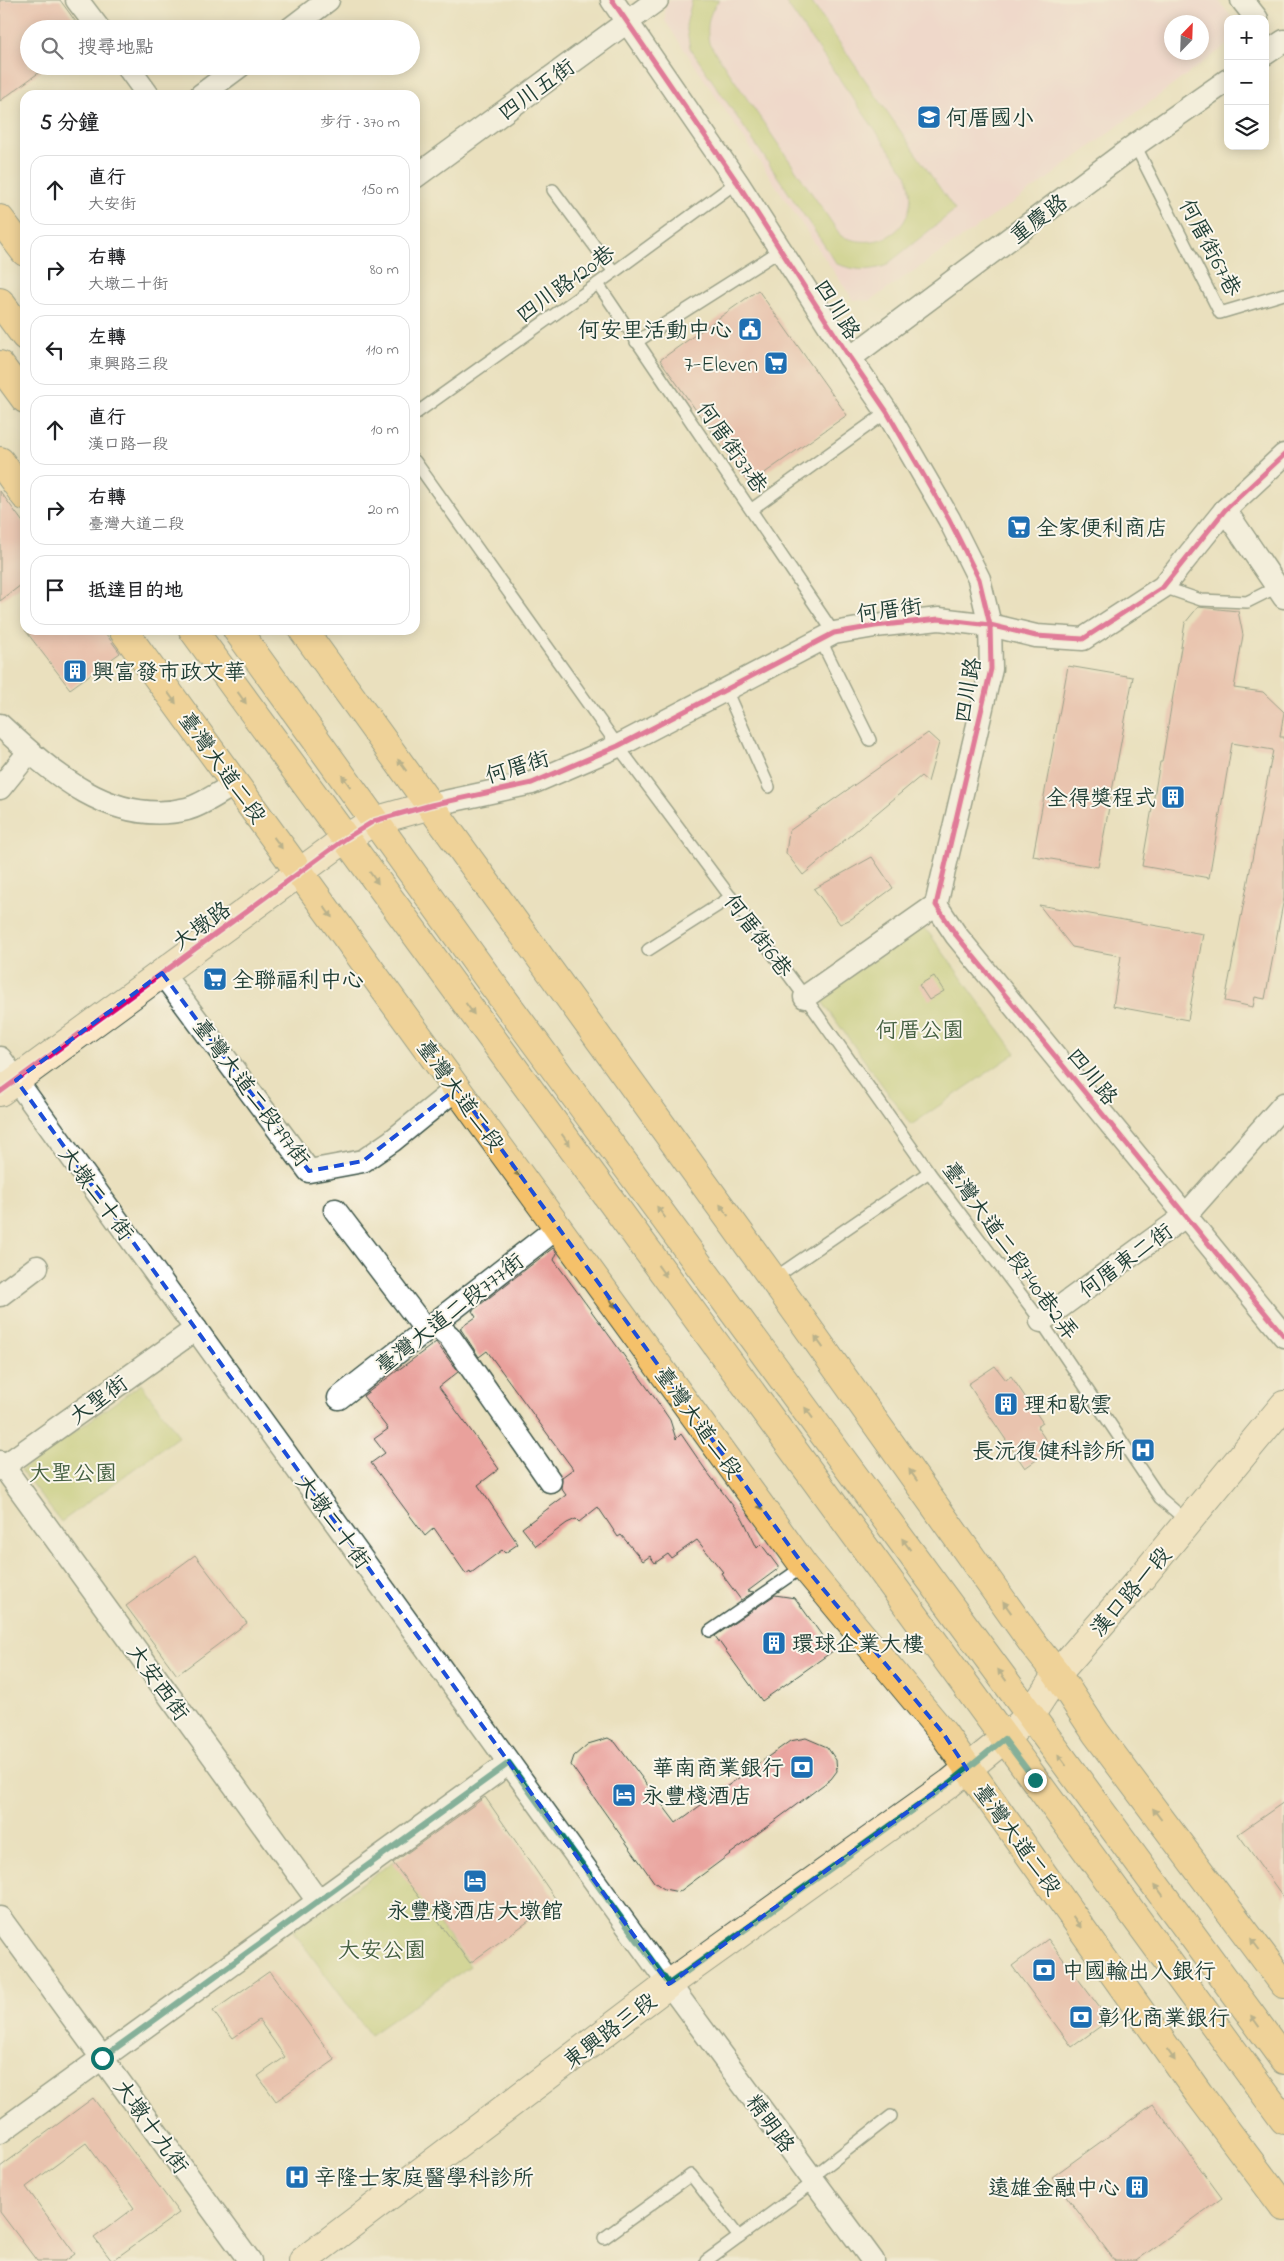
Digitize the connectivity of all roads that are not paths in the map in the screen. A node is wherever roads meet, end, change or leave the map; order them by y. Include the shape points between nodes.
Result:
1 (77, 0) edge
2 (612, 0) edge
3 (657, 0) edge
4 (1242, 0) edge
5 (321, 2) edge
6 (1254, 15) edge
7 (92, 20) edge
8 (300, 20) edge
9 (628, 21) junction
10 (134, 75) edge
11 (228, 75) edge
12 (1224, 83) edge
13 (144, 90) edge
14 (208, 90) edge
15 (1135, 145) junction
16 (420, 174) edge
17 (737, 182) junction
18 (553, 190) dead end
19 (0, 219) edge
20 (20, 245) edge
21 (781, 250) junction
22 (614, 272) junction
23 (598, 284) junction
24 (1284, 294) edge
25 (0, 302) edge
26 (20, 329) edge
27 (636, 342) junction
28 (850, 358) junction
29 (0, 365) edge
30 (20, 392) edge
31 (420, 410) edge
32 (887, 412) junction
33 (1284, 455) edge
34 (420, 468) edge
35 (3, 472) edge
36 (20, 491) edge
37 (752, 509) junction
38 (1225, 510) junction
39 (1163, 587) junction
40 (1281, 592) edge
41 (990, 625) junction
42 (127, 635) edge
43 (197, 635) edge
44 (241, 635) edge
45 (307, 635) edge
46 (828, 637) junction
47 (726, 690) junction
48 (0, 725) edge
49 (870, 740) dead end
50 (618, 746) junction
51 (29, 752) junction
52 (235, 784) junction
53 (769, 787) dead end
54 (0, 788) edge
55 (431, 805) junction
56 (374, 821) junction
57 (345, 839) junction
58 (299, 872) junction
59 (731, 897) junction
60 (936, 905) junction
61 (648, 950) dead end
62 (162, 973) junction
63 (805, 997) junction
64 (0, 1058) edge
65 (8, 1086) edge
66 (457, 1088) junction
67 (1284, 1104) edge
68 (929, 1172) junction
69 (335, 1210) dead end
70 (1185, 1216) junction
71 (558, 1227) junction
72 (37, 1267) dead end
73 (773, 1279) junction
74 (0, 1295) edge
75 (1041, 1321) junction
76 (430, 1327) junction
77 (196, 1329) junction
78 (1284, 1336) edge
79 (339, 1398) dead end
80 (1284, 1405) edge
81 (1, 1466) edge
82 (550, 1481) dead end
83 (1188, 1522) junction
84 (804, 1566) junction
85 (710, 1631) dead end
86 (1057, 1674) junction
87 (1031, 1714) junction
88 (1004, 1739) junction
89 (509, 1763) junction
90 (968, 1768) junction
91 (318, 1902) junction
92 (0, 1918) edge
93 (669, 1984) junction
94 (1284, 1984) edge
95 (102, 2058) junction
96 (1284, 2060) edge
97 (891, 2116) dead end
98 (1284, 2120) edge
99 (0, 2132) edge
100 (814, 2182) junction
101 (1284, 2207) edge
102 (739, 2237) junction
103 (604, 2238) dead end
104 (250, 2261) edge
105 (303, 2261) edge
106 (706, 2261) edge
107 (873, 2261) edge

1 - 7 street
2 - 9 street, 四川路
3 - 9 street, 四川五街
4 - 6 street
5 - 8 street
9 - 16 street, 四川五街
9 - 17 street, 四川路
10 - 13 street
11 - 14 street
12 - 15 street, 重慶路
15 - 24 lane, 何厝街67巷 via 1220,313
15 - 28 street, 重慶路
17 - 21 street, 四川路
17 - 22 lane, 四川路120巷
18 - 22 lane
19 - 20 main road
21 - 27 lane
21 - 28 street, 四川路
22 - 23 lane, 四川路120巷
23 - 27 lane, 何厝街37巷
23 - 31 lane, 四川路120巷
25 - 26 main road
27 - 37 lane, 何厝街37巷
28 - 32 street, 四川路
29 - 30 main road
32 - 37 lane
32 - 41 street, 四川路 via 950,519 979,580
33 - 38 street, 何厝街
34 - 50 lane, 何厝街6巷
35 - 36 main road
37 - 46 lane, 何厝街37巷
38 - 39 street, 何厝街
38 - 40 street
39 - 40 lane via 1201,600 1247,602
39 - 41 street, 何厝街 via 1083,638 1036,636
41 - 46 street, 何厝街 via 940,619 875,626
41 - 60 street, 四川路 via 991,669
42 -> 52 main road, 臺灣大道二段
43 -> 57 main road
56 -> 44 main road
55 -> 45 main road
46 - 47 street, 何厝街
46 - 49 lane, 何厝街37巷
47 - 50 street, 何厝街
47 - 53 lane
48 - 51 street
50 - 55 street, 何厝街 via 532,783
50 - 59 lane, 何厝街6巷
51 - 52 street via 92,797 122,808 159,813 189,808
51 - 54 street
52 -> 58 main road, 臺灣大道二段
55 - 56 street, 大墩路
73 -> 55 main road via 445,829
56 - 57 street, 大墩路
87 -> 56 main road
57 - 58 street, 大墩路
57 -> 88 main road
58 - 62 street, 大墩路
58 -> 66 main road, 臺灣大道二段
59 - 61 lane
59 - 63 lane, 何厝街6巷
60 - 63 street, 何厝街6巷
60 - 70 street, 四川路 via 956,935
62 - 65 street, 大墩路
62 - 66 street, 臺灣大道二段797街 via 309,1172 363,1161
63 - 68 lane, 臺灣大道二段740巷2弄
64 - 65 street, 大墩二十街
65 - 77 street, 大墩二十街
66 -> 71 main road, 臺灣大道二段
67 - 70 street, 何厝東二街
68 - 73 lane
68 - 75 lane, 臺灣大道二段740巷2弄
69 - 76 street
70 - 75 street, 何厝東二街
70 - 78 street, 四川路
71 - 76 street, 臺灣大道二段777街
71 -> 84 main road, 臺灣大道二段
72 - 74 street
86 -> 73 main road
75 - 83 lane, 臺灣大道二段740巷2弄 via 1160,1498
76 - 79 street, 臺灣大道二段777街
76 - 82 street via 449,1336
77 - 81 street, 大聖街
77 - 89 street, 大墩二十街
80 - 83 street, 漢口路一段
81 - 91 street, 大安西街
83 - 86 street, 漢口路一段
84 - 85 lane
84 - 90 main road, 臺灣大道二段 via 943,1732
86 - 87 street, 漢口路一段
94 -> 86 main road via 1096,1733
87 - 88 street, 漢口路一段
96 -> 87 main road
88 - 90 street, 漢口路一段
88 - 98 main road
89 - 91 street
89 - 93 street, 大墩二十街
90 - 93 street, 東興路三段
90 -> 101 main road, 臺灣大道二段 via 1193,2086
91 - 95 street
92 - 95 street, 大墩十九街
93 - 100 street, 精明路
93 - 105 street, 東興路三段
95 - 99 street
95 - 104 street, 大墩十九街
97 - 100 lane via 820,2171
100 - 102 lane
100 - 107 street, 精明路
102 - 103 lane via 691,2175
102 - 106 lane

